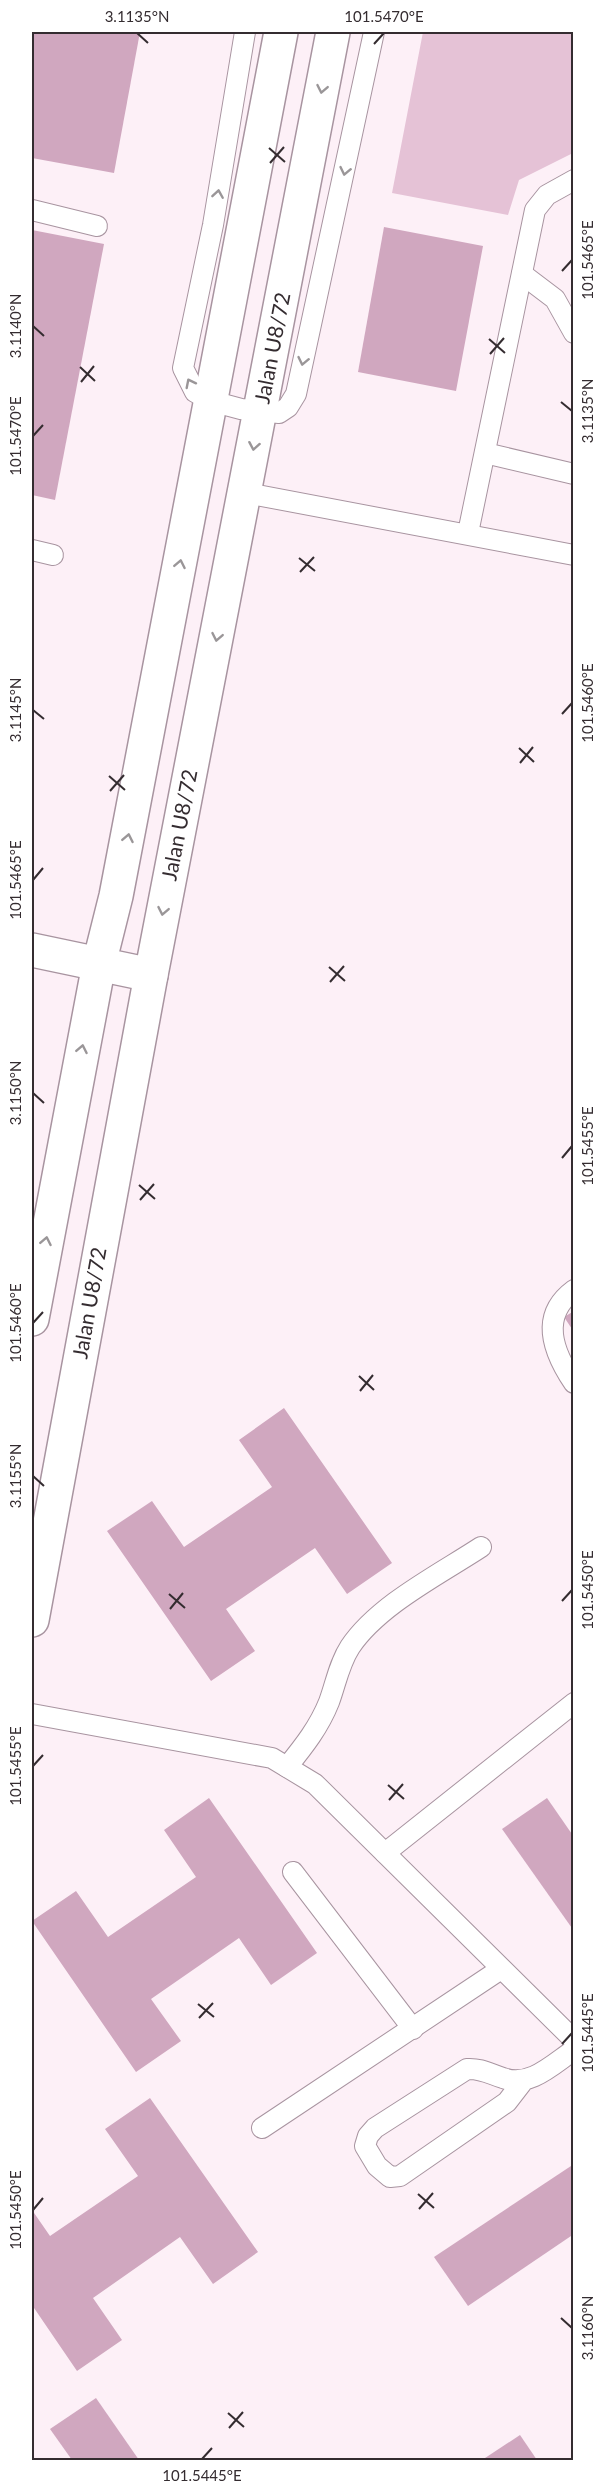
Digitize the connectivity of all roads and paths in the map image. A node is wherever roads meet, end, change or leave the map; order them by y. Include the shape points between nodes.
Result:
1 (245, 32) edge
2 (281, 32) edge
3 (333, 32) edge
4 (374, 32) edge
5 (573, 180) edge
6 (32, 210) edge
7 (97, 226) dead end
8 (522, 274) junction
9 (573, 333) edge
10 (211, 401) junction
11 (260, 412) junction
12 (485, 453) junction
13 (573, 474) edge
14 (246, 493) junction
15 (468, 533) junction
16 (32, 550) edge
17 (53, 555) dead end
18 (573, 555) edge
19 (32, 950) edge
20 (99, 964) junction
21 (151, 975) junction
22 (573, 1290) edge
23 (32, 1319) edge
24 (573, 1383) edge
25 (481, 1547) dead end
26 (32, 1620) edge
27 (573, 1703) edge
28 (32, 1714) edge
29 (287, 1767) junction
30 (385, 1853) junction
31 (293, 1872) dead end
32 (501, 1969) junction
33 (413, 2029) junction
34 (573, 2040) edge
35 (573, 2050) edge
36 (524, 2080) junction
37 (262, 2128) dead end

10 -> 1 lane via 195,392 183,368 213,225
2 - 10 street
3 -> 11 street, Jalan U8/72
4 -> 11 lane via 296,394 279,413
5 - 8 lane via 547,195 535,210
6 - 7 lane
8 - 9 lane via 555,299
8 - 12 lane
10 - 11 lane
20 -> 10 street via 116,896
11 -> 14 street, Jalan U8/72
12 - 13 lane
12 - 15 lane
14 - 15 lane
14 -> 21 street, Jalan U8/72
15 - 18 lane
16 - 17 lane
19 - 20 street
20 - 21 street
23 -> 20 street
21 - 26 street, Jalan U8/72
22 - 24 lane via 562,1299 552,1319 552,1337
25 - 29 lane via 382,1613 351,1645 312,1736
27 - 30 lane
28 - 29 lane via 272,1758
29 - 30 lane via 315,1784
30 - 32 lane
31 - 33 lane
32 - 33 lane
32 - 34 lane
33 - 37 lane
35 - 36 lane
36 - 36 lane via 510,2081 478,2068 467,2068 375,2128 365,2146 383,2172 390,2177 400,2176 507,2102

